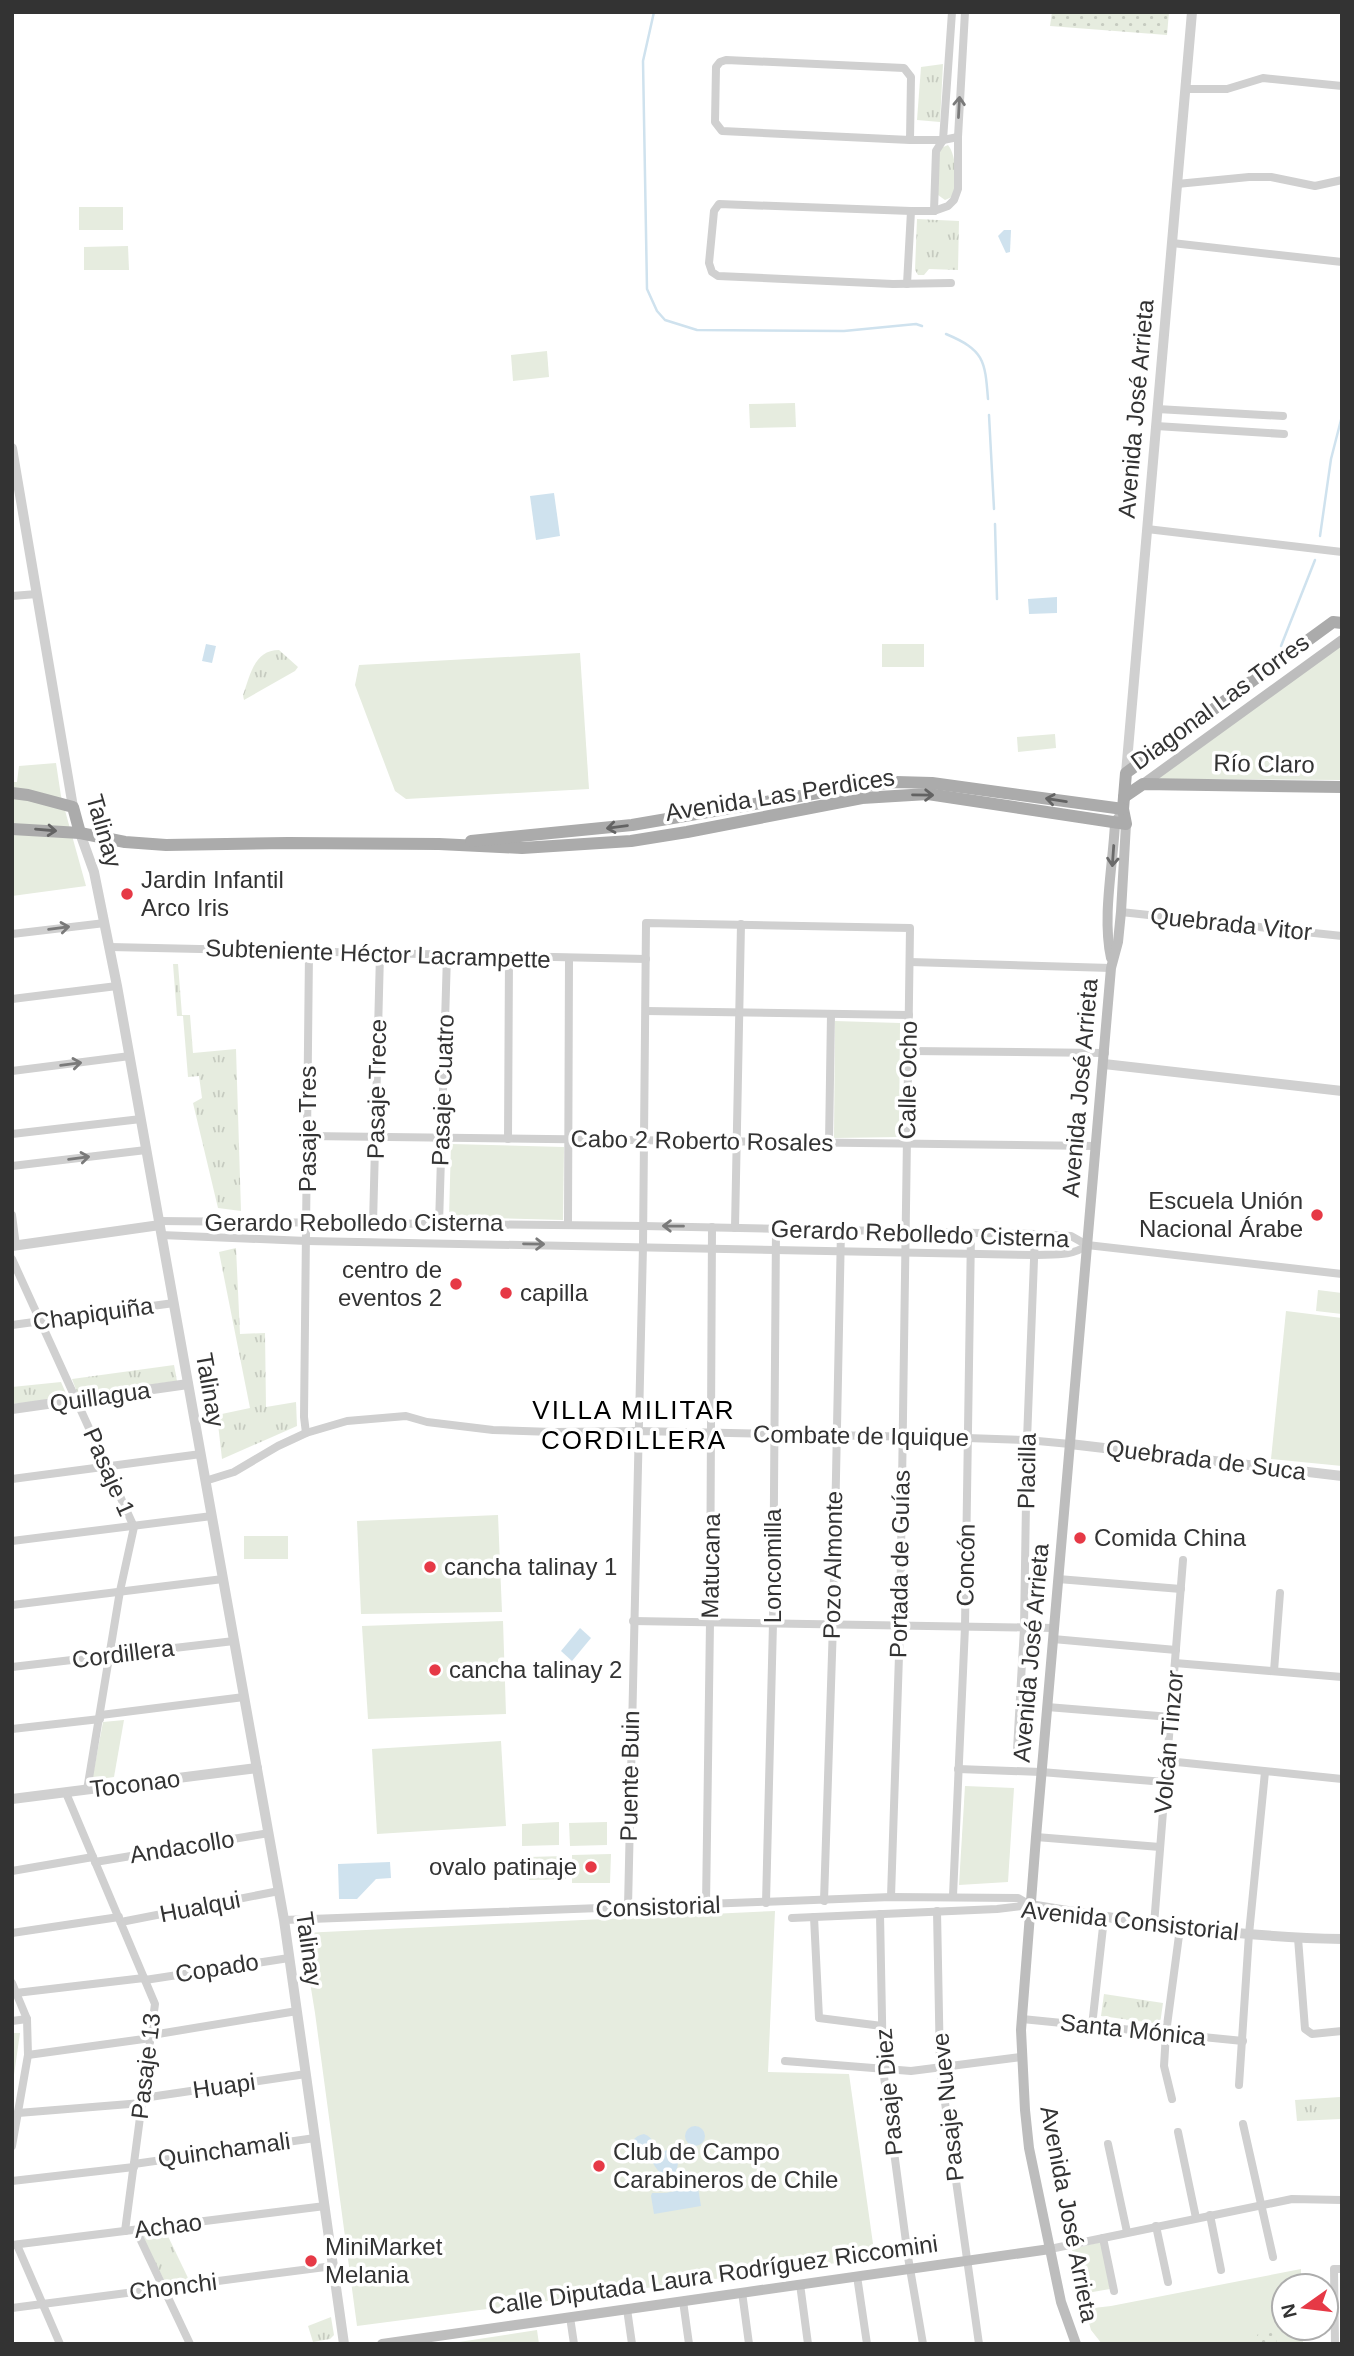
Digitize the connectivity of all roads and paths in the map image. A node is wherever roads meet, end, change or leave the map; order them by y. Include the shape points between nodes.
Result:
1 (952, 12) edge
2 (965, 12) edge
3 (1192, 12) edge
4 (1342, 86) edge
5 (1185, 89) junction
6 (958, 137) junction
7 (910, 140) junction
8 (943, 140) junction
9 (1342, 180) edge
10 (1177, 184) junction
11 (911, 211) junction
12 (934, 211) junction
13 (1172, 243) junction
14 (1342, 262) edge
15 (951, 283) dead end
16 (907, 284) junction
17 (1157, 409) junction
18 (1283, 416) dead end
19 (1156, 426) junction
20 (1284, 433) dead end
21 (12, 448) edge
22 (16, 489) edge
23 (1147, 529) junction
24 (1342, 552) edge
25 (37, 594) junction
26 (12, 596) edge
27 (1339, 620) edge
28 (1342, 640) edge
29 (1126, 773) junction
30 (1143, 784) junction
31 (1342, 787) edge
32 (12, 793) edge
33 (1124, 803) junction
34 (74, 807) junction
35 (1121, 823) junction
36 (12, 829) edge
37 (80, 833) junction
38 (439, 844) junction
39 (1121, 912) junction
40 (105, 923) junction
41 (741, 924) junction
42 (12, 934) edge
43 (1342, 936) edge
44 (110, 947) junction
45 (309, 952) junction
46 (380, 954) junction
47 (447, 955) junction
48 (509, 957) junction
49 (569, 959) junction
50 (646, 959) junction
51 (910, 962) junction
52 (1111, 965) junction
53 (117, 986) junction
54 (12, 999) edge
55 (646, 1011) junction
56 (739, 1013) junction
57 (831, 1014) junction
58 (909, 1015) junction
59 (909, 1051) junction
60 (130, 1056) junction
61 (1104, 1059) junction
62 (12, 1071) edge
63 (1342, 1091) edge
64 (141, 1119) junction
65 (12, 1134) edge
66 (307, 1136) junction
67 (376, 1137) junction
68 (442, 1138) junction
69 (508, 1139) junction
70 (568, 1139) junction
71 (644, 1140) junction
72 (737, 1142) junction
73 (829, 1143) junction
74 (908, 1144) junction
75 (1096, 1146) junction
76 (146, 1150) junction
77 (12, 1166) edge
78 (12, 1215) edge
79 (308, 1223) junction
80 (373, 1224) junction
81 (439, 1225) junction
82 (568, 1225) junction
83 (643, 1226) junction
84 (160, 1227) junction
85 (712, 1227) junction
86 (736, 1228) junction
87 (776, 1229) junction
88 (841, 1230) junction
89 (907, 1231) junction
90 (971, 1233) junction
91 (1035, 1234) junction
92 (307, 1241) junction
93 (1087, 1245) junction
94 (14, 1246) edge
95 (643, 1246) junction
96 (712, 1247) junction
97 (777, 1249) junction
98 (839, 1250) junction
99 (906, 1252) junction
100 (970, 1253) junction
101 (1034, 1255) junction
102 (12, 1259) edge
103 (1342, 1274) edge
104 (174, 1303) junction
105 (40, 1321) junction
106 (12, 1325) edge
107 (188, 1384) junction
108 (76, 1400) junction
109 (12, 1409) edge
110 (639, 1431) junction
111 (712, 1432) junction
112 (306, 1433) junction
113 (773, 1435) junction
114 (835, 1435) junction
115 (902, 1437) junction
116 (967, 1438) junction
117 (1027, 1440) junction
118 (1070, 1444) junction
119 (201, 1454) junction
120 (107, 1468) junction
121 (1342, 1476) edge
122 (12, 1479) edge
123 (205, 1481) junction
124 (212, 1516) junction
125 (134, 1527) junction
126 (12, 1541) edge
127 (1183, 1560) dead end
128 (223, 1579) junction
129 (1058, 1579) junction
130 (1181, 1589) junction
131 (120, 1591) junction
132 (1280, 1593) dead end
133 (12, 1605) edge
134 (633, 1621) junction
135 (710, 1622) junction
136 (773, 1623) junction
137 (833, 1624) junction
138 (900, 1625) junction
139 (965, 1627) junction
140 (1024, 1628) junction
141 (1053, 1634) junction
142 (234, 1641) junction
143 (1176, 1650) junction
144 (110, 1655) junction
145 (1175, 1663) junction
146 (12, 1667) edge
147 (1274, 1671) junction
148 (1342, 1677) edge
149 (244, 1697) junction
150 (1047, 1707) junction
151 (100, 1717) junction
152 (1171, 1717) junction
153 (12, 1729) edge
154 (1017, 1750) dead end
155 (1167, 1761) junction
156 (257, 1768) junction
157 (958, 1769) junction
158 (1041, 1772) junction
159 (1265, 1772) junction
160 (1342, 1779) edge
161 (1166, 1782) junction
162 (86, 1790) junction
163 (66, 1793) junction
164 (12, 1799) edge
165 (268, 1833) junction
166 (1036, 1837) junction
167 (1160, 1847) junction
168 (94, 1860) junction
169 (12, 1871) edge
170 (279, 1891) junction
171 (953, 1896) junction
172 (891, 1897) junction
173 (824, 1901) junction
174 (766, 1903) junction
175 (1030, 1905) junction
176 (706, 1906) junction
177 (628, 1907) junction
178 (937, 1911) junction
179 (880, 1914) junction
180 (814, 1917) junction
181 (792, 1918) dead end
182 (1104, 1918) junction
183 (120, 1920) junction
184 (284, 1920) junction
185 (1154, 1925) junction
186 (1180, 1928) junction
187 (12, 1933) edge
188 (1249, 1934) junction
189 (1298, 1938) junction
190 (1342, 1938) edge
191 (289, 1958) junction
192 (144, 1979) junction
193 (12, 1983) edge
194 (16, 1993) junction
195 (297, 2011) junction
196 (27, 2019) junction
197 (1022, 2019) junction
198 (12, 2021) edge
199 (882, 2026) junction
200 (1091, 2026) junction
201 (1342, 2031) edge
202 (1166, 2033) junction
203 (151, 2036) junction
204 (1243, 2041) junction
205 (28, 2055) junction
206 (1021, 2057) junction
207 (785, 2061) dead end
208 (940, 2067) junction
209 (883, 2069) junction
210 (306, 2074) junction
211 (1239, 2085) dead end
212 (17, 2091) edge
213 (1172, 2099) dead end
214 (143, 2101) junction
215 (18, 2113) junction
216 (1243, 2124) dead end
217 (1178, 2132) dead end
218 (315, 2138) junction
219 (1108, 2144) dead end
220 (12, 2146) edge
221 (134, 2165) junction
222 (12, 2180) edge
223 (1342, 2200) edge
224 (1262, 2205) junction
225 (325, 2206) junction
226 (1210, 2215) junction
227 (1196, 2218) junction
228 (1156, 2226) junction
229 (136, 2230) junction
230 (125, 2231) junction
231 (1127, 2232) junction
232 (1103, 2238) junction
233 (15, 2245) edge
234 (1050, 2249) junction
235 (1273, 2257) dead end
236 (968, 2261) junction
237 (333, 2266) junction
238 (911, 2269) junction
239 (1338, 2269) edge
240 (1221, 2270) dead end
241 (857, 2276) junction
242 (1168, 2282) dead end
243 (800, 2284) junction
244 (165, 2288) junction
245 (1114, 2291) dead end
246 (742, 2292) junction
247 (683, 2301) junction
248 (42, 2304) junction
249 (12, 2308) edge
250 (627, 2309) junction
251 (570, 2317) junction
252 (60, 2344) edge
253 (190, 2344) edge
254 (344, 2344) edge
255 (382, 2344) edge
256 (574, 2344) edge
257 (632, 2344) edge
258 (689, 2344) edge
259 (749, 2344) edge
260 (808, 2344) edge
261 (866, 2344) edge
262 (923, 2344) edge
263 (979, 2344) edge
264 (1076, 2344) edge
265 (1335, 2344) edge

1 - 8 street
6 -> 2 street
3 - 5 street, Avenida José Arrieta
4 - 5 street via 1263,78 1227,89
5 - 10 street, Avenida José Arrieta
6 - 8 street
6 - 12 street via 958,189 948,206
7 - 7 street via 911,77 904,68 718,64 715,122 722,131
7 - 8 street
8 - 12 street via 936,151
9 - 10 street via 1315,186 1271,177
10 - 13 street, Avenida José Arrieta
11 - 12 street
11 - 16 street
11 - 16 street via 719,204 714,211 709,264 718,276
13 - 14 street
13 - 17 street, Avenida José Arrieta
15 - 16 street
17 - 18 street
17 - 19 street, Avenida José Arrieta
19 - 20 street
19 - 23 street, Avenida José Arrieta
21 - 22 street, Talinay
22 - 25 street, Talinay
23 - 24 street
23 - 29 street, Avenida José Arrieta
25 - 26 street
25 - 34 street, Talinay
27 - 29 main road, Diagonal Las Torres
28 - 30 main road, Diagonal Las Torres
29 - 33 main road, Avenida José Arrieta
30 - 31 main road, Río Claro
30 - 33 main road, Diagonal Las Torres
32 - 34 main road
33 - 35 main road, Avenida José Arrieta
33 -> 38 main road, Avenida Las Perdices via 896,782 632,825
34 - 37 main road, Talinay
38 -> 35 main road, Avenida Las Perdices via 522,848 621,842 862,798 928,794
35 - 39 main road, Avenida José Arrieta
35 -> 52 main road, Avenida José Arrieta via 1108,930
36 -> 37 main road, Avenida Las Perdices
37 - 38 main road, Avenida Las Perdices via 166,845
37 - 40 street, Talinay
39 - 43 street, Quebrada Vitor
39 - 52 main road, Avenida José Arrieta
42 -> 40 street
40 - 44 street, Talinay
41 - 50 street, Puente Buin via 646,923
41 - 51 street, Calle Ocho via 910,928
41 - 56 street
44 - 45 street, Subteniente Héctor Lacrampette
44 - 53 street, Talinay
45 - 46 street, Subteniente Héctor Lacrampette
45 - 66 street, Pasaje Tres
46 - 47 street, Subteniente Héctor Lacrampette
46 - 67 street, Pasaje Trece
47 - 48 street, Subteniente Héctor Lacrampette
47 - 68 street, Pasaje Cuatro
48 - 49 street, Subteniente Héctor Lacrampette
48 - 69 street
49 - 50 street, Subteniente Héctor Lacrampette
49 - 70 street
50 - 55 street, Puente Buin
51 - 52 street
51 - 58 street, Calle Ocho
52 - 61 main road, Avenida José Arrieta
53 - 54 street
53 - 60 street, Talinay
55 - 56 street
55 - 71 street, Puente Buin
56 - 57 street
56 - 72 street
57 - 58 street
57 - 73 street
58 - 59 street, Calle Ocho
59 - 61 street
59 - 74 street, Calle Ocho
62 -> 60 street
60 - 64 street, Talinay
61 - 63 street
61 - 75 main road, Avenida José Arrieta
64 - 65 street
64 - 76 street, Talinay
66 - 67 street, Cabo 2 Roberto Rosales
66 - 79 street, Pasaje Tres
67 - 68 street, Cabo 2 Roberto Rosales
67 - 80 street, Pasaje Trece
68 - 69 street, Cabo 2 Roberto Rosales
68 - 81 street, Pasaje Cuatro
69 - 70 street, Cabo 2 Roberto Rosales
70 - 71 street, Cabo 2 Roberto Rosales
70 - 82 street
71 - 72 street, Cabo 2 Roberto Rosales
71 - 83 street, Puente Buin
72 - 73 street, Cabo 2 Roberto Rosales
72 - 86 street
73 - 74 street, Cabo 2 Roberto Rosales
74 - 75 street, Cabo 2 Roberto Rosales
74 - 89 street, Calle Ocho
75 - 93 main road, Avenida José Arrieta
77 -> 76 street
76 - 84 street, Talinay
78 - 94 street
79 - 80 street, Gerardo Rebolledo Cisterna
79 - 84 street, Gerardo Rebolledo Cisterna
79 - 92 street, Pasaje Tres
80 - 81 street, Gerardo Rebolledo Cisterna
81 - 82 street, Gerardo Rebolledo Cisterna
82 - 83 street, Gerardo Rebolledo Cisterna
85 -> 83 street, Gerardo Rebolledo Cisterna
83 - 95 street, Puente Buin
84 - 92 street, Gerardo Rebolledo Cisterna
84 - 94 street
84 - 104 street, Talinay
85 - 86 street, Gerardo Rebolledo Cisterna
85 - 96 street, Matucana
86 - 87 street, Gerardo Rebolledo Cisterna
87 - 88 street, Gerardo Rebolledo Cisterna
87 - 97 street, Loncomilla
88 - 89 street, Gerardo Rebolledo Cisterna
88 - 98 street, Pozo Almonte
89 - 90 street, Gerardo Rebolledo Cisterna
89 - 99 street, Portada de Guías
90 - 91 street, Gerardo Rebolledo Cisterna
90 - 100 street, Concón
91 - 93 street, Gerardo Rebolledo Cisterna via 1071,1236
91 - 101 street, Placilla
92 -> 95 street, Gerardo Rebolledo Cisterna
92 - 112 street, Pasaje Tres
93 - 101 street, Gerardo Rebolledo Cisterna via 1070,1254
93 - 103 street
93 - 118 main road, Avenida José Arrieta
95 - 96 street, Gerardo Rebolledo Cisterna
95 - 110 street, Puente Buin
96 - 97 street, Gerardo Rebolledo Cisterna
96 - 111 street, Matucana
97 - 98 street, Gerardo Rebolledo Cisterna
97 - 113 street, Loncomilla
98 - 99 street, Gerardo Rebolledo Cisterna
98 - 114 street, Pozo Almonte
99 - 100 street, Gerardo Rebolledo Cisterna
99 - 115 street, Portada de Guías
100 - 101 street, Gerardo Rebolledo Cisterna
100 - 116 street, Concón
101 - 117 street, Placilla
102 - 105 street, Pasaje 1
104 - 105 street, Chapiquiña
104 - 107 street, Talinay
105 - 106 street, Chapiquiña
105 - 108 street, Pasaje 1
107 - 108 street, Quillagua
107 - 119 street, Talinay
108 - 109 street, Quillagua
108 - 120 street, Pasaje 1
110 - 111 street, Combate de Iquique
110 - 112 street, Combate de Iquique via 493,1430 406,1416 347,1421
110 - 134 street, Puente Buin
111 - 113 street, Combate de Iquique
111 - 135 street, Matucana
112 - 123 street, Combate de Iquique via 234,1472
113 - 114 street, Combate de Iquique
113 - 136 street, Loncomilla
114 - 115 street, Combate de Iquique
114 - 137 street, Pozo Almonte
115 - 116 street, Combate de Iquique
115 - 138 street, Portada de Guías
116 - 117 street, Combate de Iquique
116 - 139 street, Concón
117 - 118 street, Combate de Iquique
117 - 140 street, Placilla
118 - 121 street, Quebrada de Suca
118 - 129 main road, Avenida José Arrieta
119 - 120 street
119 - 123 street, Talinay
120 - 122 street
120 - 125 street, Pasaje 1
123 - 124 street, Talinay
124 - 125 street
124 - 128 street, Talinay
125 - 126 street
125 - 131 street, Pasaje 1
127 - 130 street, Volcán Tinzor
128 - 131 street
128 - 142 street, Talinay
129 - 130 street
129 - 141 main road, Avenida José Arrieta
130 - 143 street, Volcán Tinzor
131 - 133 street
131 - 144 street, Pasaje 1
132 - 147 street
134 - 135 street
134 - 177 street, Puente Buin
135 - 136 street
135 - 176 street, Matucana
136 - 137 street
136 - 174 street, Loncomilla
137 - 138 street
137 - 173 street, Pozo Almonte
138 - 139 street
138 - 172 street, Portada de Guías
139 - 140 street
139 - 157 street, Concón
140 - 141 street
140 - 154 street, Placilla
141 - 143 street
141 - 150 main road, Avenida José Arrieta
142 - 144 street, Cordillera
142 - 149 street, Talinay
143 - 145 street, Volcán Tinzor
144 - 146 street, Cordillera
144 - 151 street, Pasaje 1
145 - 147 street
145 - 152 street, Volcán Tinzor
147 - 148 street
149 - 151 street
149 - 156 street, Talinay
150 - 152 street
150 - 158 main road, Avenida José Arrieta
151 - 153 street
151 - 162 street, Pasaje 1
152 - 155 street, Volcán Tinzor
155 - 159 street
155 - 161 street, Volcán Tinzor
156 - 162 street, Toconao
156 - 165 street, Talinay
157 - 158 street
157 - 171 street, Concón
158 - 161 street
158 - 166 main road, Avenida José Arrieta
159 - 160 street
159 - 188 street
161 - 167 street, Volcán Tinzor
162 - 163 street, Toconao
163 - 164 street, Toconao
163 - 168 street, Pasaje 13
165 - 168 street, Andacollo
165 - 170 street, Talinay
166 - 167 street
166 - 175 main road, Avenida José Arrieta
167 - 185 street, Volcán Tinzor
168 - 169 street, Andacollo
168 - 183 street, Pasaje 13
170 - 183 street, Hualqui
170 - 184 street, Talinay
171 - 172 street, Consistorial
171 - 175 street, Consistorial via 1018,1898
172 - 173 street, Consistorial
173 - 174 street, Consistorial
174 - 176 street, Consistorial
175 - 178 street, Avenida Consistorial
175 - 182 street, Avenida Consistorial
175 - 197 main road, Avenida José Arrieta
176 - 177 street, Consistorial
177 - 184 street, Consistorial
178 - 179 street, Avenida Consistorial
178 - 208 street, Pasaje Nueve
179 - 180 street, Avenida Consistorial
179 - 199 street, Pasaje Diez
180 - 181 street, Avenida Consistorial
180 - 199 street via 819,2018
182 - 185 street, Avenida Consistorial
182 - 200 street
183 - 187 street, Hualqui
183 - 192 street, Pasaje 13
184 - 191 street, Talinay
185 - 186 street, Avenida Consistorial
186 - 188 street, Avenida Consistorial
186 - 202 street
188 - 189 street, Avenida Consistorial
188 - 204 street
189 - 190 street, Avenida Consistorial
189 - 201 street via 1306,2029 1312,2034
191 - 192 street, Copado
191 - 195 street, Talinay
192 - 194 street, Copado
192 - 203 street, Pasaje 13 via 155,2004
193 - 194 street
194 - 196 street
195 - 203 street
195 - 210 street, Talinay
196 - 198 street
196 - 205 street
197 - 200 street, Santa Mónica
197 - 206 main road, Avenida José Arrieta
199 - 209 street, Pasaje Diez
200 - 202 street, Santa Mónica
202 - 204 street, Santa Mónica
202 - 213 street via 1164,2066
203 - 205 street
203 - 214 street, Pasaje 13
204 - 211 street
205 - 212 street
206 - 208 street
206 - 234 main road, Avenida José Arrieta via 1029,2148
207 - 209 street
208 - 209 street
208 - 236 street, Pasaje Nueve
209 - 238 street, Pasaje Diez
210 - 214 street, Huapi
210 - 218 street, Talinay
212 - 215 street
214 - 215 street, Huapi
214 - 221 street, Pasaje 13
215 - 220 street
216 - 224 street
217 - 227 street
218 - 221 street, Quinchamali
218 - 225 street, Talinay
219 - 231 street
221 - 222 street, Quinchamali
221 - 230 street, Pasaje 13
223 - 224 street via 1292,2199
224 - 226 street
224 - 235 street
225 - 229 street, Achao
225 - 237 street, Talinay
226 - 227 street
226 - 240 street
227 - 228 street
228 - 231 street
228 - 242 street
229 - 230 street, Achao
229 - 244 street
230 - 233 street, Achao
231 - 232 street
232 - 234 street
232 - 245 street
233 - 248 street
234 - 236 main road, Calle Diputada Laura Rodríguez Riccomini
234 - 264 main road, Avenida José Arrieta
236 - 238 main road, Calle Diputada Laura Rodríguez Riccomini
236 - 263 street, Pasaje Nueve
237 - 244 street, Chonchi
237 - 254 street, Talinay
238 - 241 main road, Calle Diputada Laura Rodríguez Riccomini
238 - 262 street, Pasaje Diez
239 - 265 street
241 - 243 main road, Calle Diputada Laura Rodríguez Riccomini
241 - 261 street
243 - 246 main road, Calle Diputada Laura Rodríguez Riccomini
243 - 260 street
244 - 248 street, Chonchi
244 - 253 street
246 - 247 main road, Calle Diputada Laura Rodríguez Riccomini
246 - 259 street
247 - 250 main road, Calle Diputada Laura Rodríguez Riccomini
247 - 258 street
248 - 249 street, Chonchi
248 - 252 street
250 - 251 main road, Calle Diputada Laura Rodríguez Riccomini
250 - 257 street
251 - 255 main road, Calle Diputada Laura Rodríguez Riccomini
251 - 256 street

